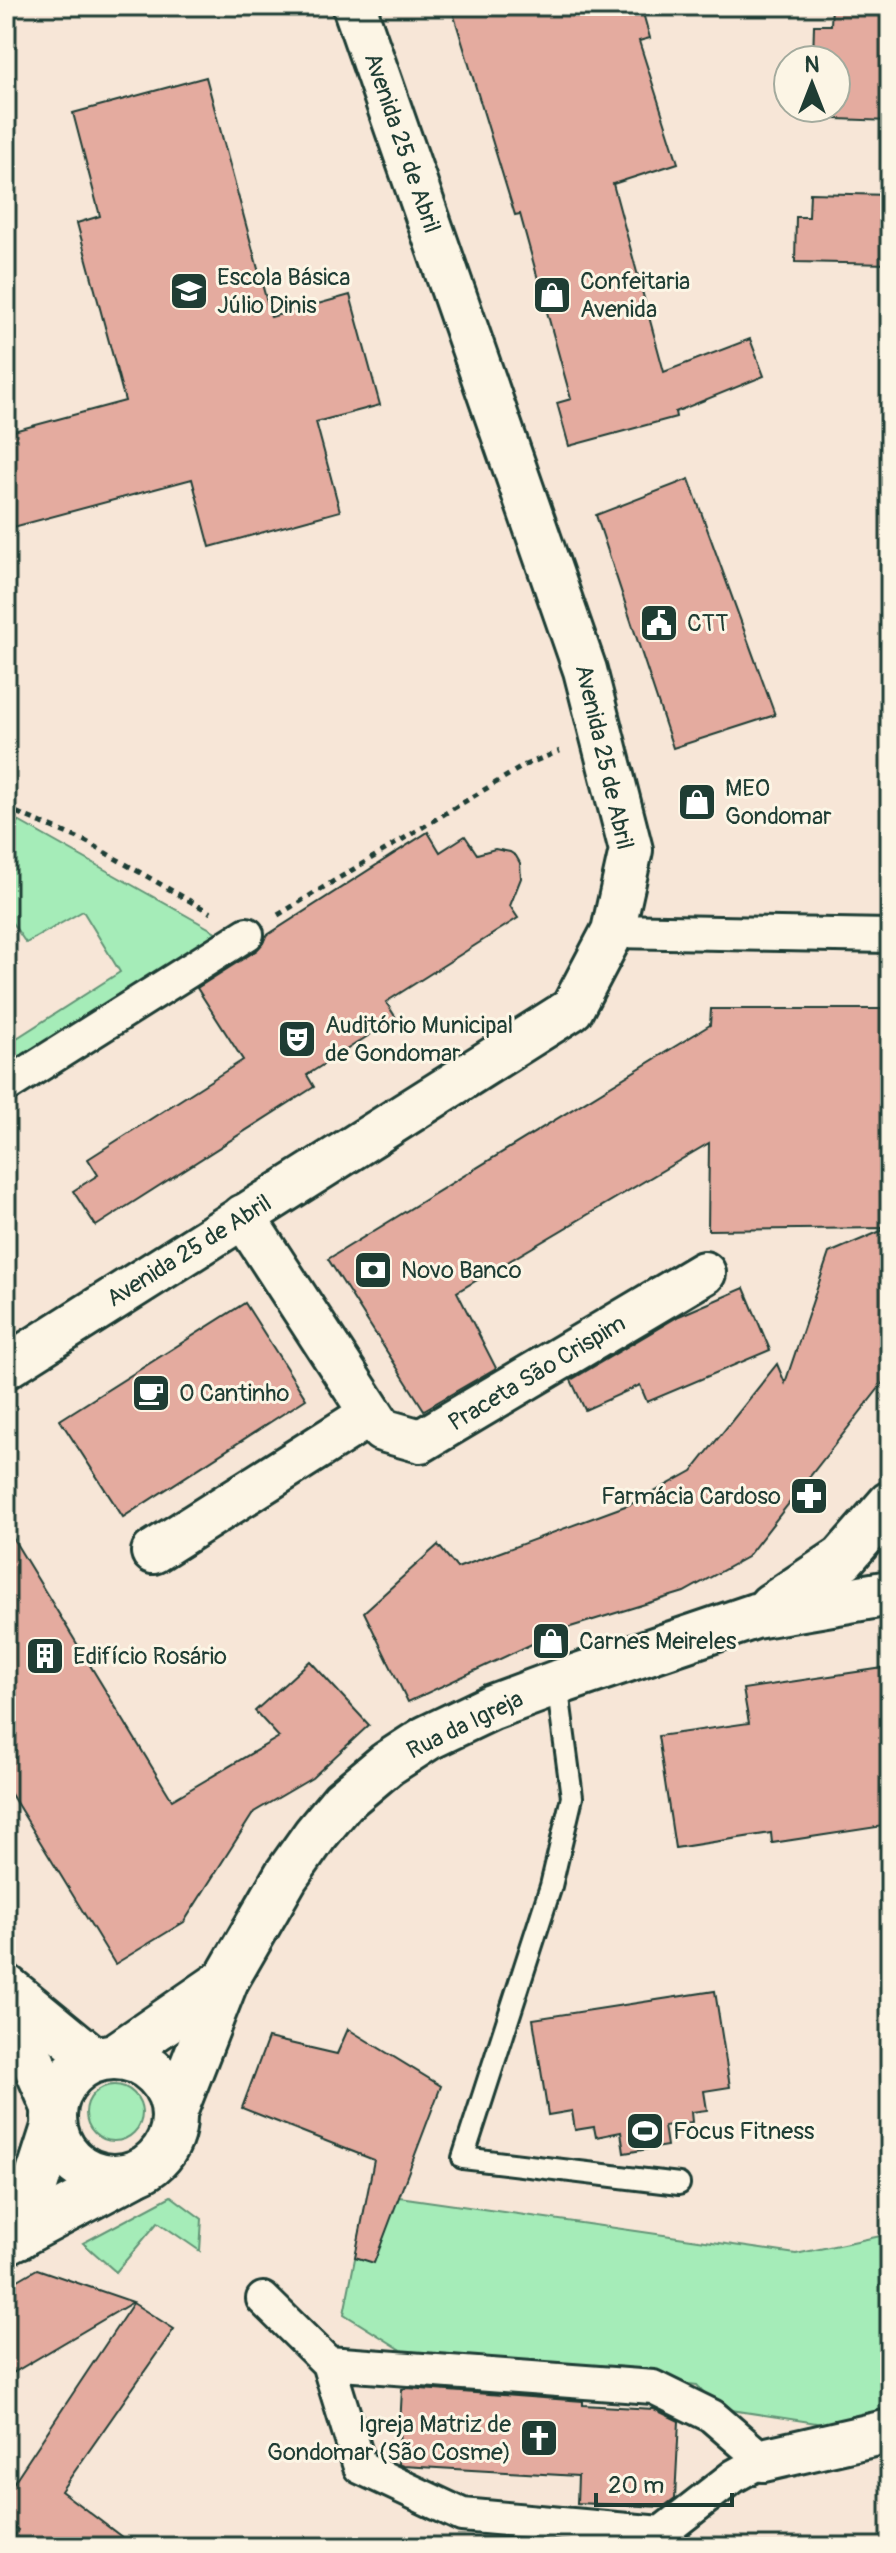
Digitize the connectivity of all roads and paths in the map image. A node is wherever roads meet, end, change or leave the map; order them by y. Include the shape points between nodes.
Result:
1 (354, 6) edge
2 (602, 734) junction
3 (6, 808) edge
4 (613, 931) junction
5 (247, 934) junction
6 (890, 936) edge
7 (6, 1086) edge
8 (243, 1216) junction
9 (704, 1273) dead end
10 (6, 1367) edge
11 (371, 1414) junction
12 (890, 1504) edge
13 (153, 1552) dead end
14 (890, 1593) edge
15 (755, 1616) junction
16 (557, 1683) junction
17 (226, 1980) junction
18 (6, 1986) edge
19 (6, 1998) edge
20 (105, 2059) junction
21 (174, 2113) junction
22 (54, 2118) junction
23 (132, 2175) junction
24 (679, 2184) dead end
25 (12, 2239) edge
26 (263, 2299) dead end
27 (328, 2363) junction
28 (890, 2431) edge
29 (763, 2460) junction

1 - 2 street, Avenida 25 de Abril via 585,670
2 - 4 street, Avenida 25 de Abril via 631,850
2 - 5 path via 525,765
3 - 5 path via 85,841
4 - 6 street
4 - 8 street, Avenida 25 de Abril via 572,1009
5 - 7 street
8 - 10 street, Avenida 25 de Abril
8 - 11 street, Praceta São Crispim
9 - 11 street, Praceta São Crispim via 421,1441 382,1430
11 - 13 street
12 - 15 main road, Rua da Igreja via 843,1558
14 - 15 main road, Rua da Igreja
15 - 16 main road, Rua da Igreja
16 - 17 main road, Rua da Igreja via 427,1738 343,1801 286,1876
16 - 24 lane via 572,1797 551,1886 463,2158
17 - 20 main road, Rua da Igreja
17 - 21 main road, Rua da Igreja
18 - 20 street
19 - 22 street
20 - 21 main road via 132,2059 155,2074 170,2095
20 - 22 main road via 81,2067 68,2079
21 - 23 main road via 174,2128 159,2157
22 - 23 main road via 61,2146 74,2162 91,2173
22 - 25 main road
23 - 25 main road
26 - 27 street
27 - 29 street via 653,2387 712,2416
27 - 29 street via 360,2467 462,2515 661,2533
28 - 29 street

